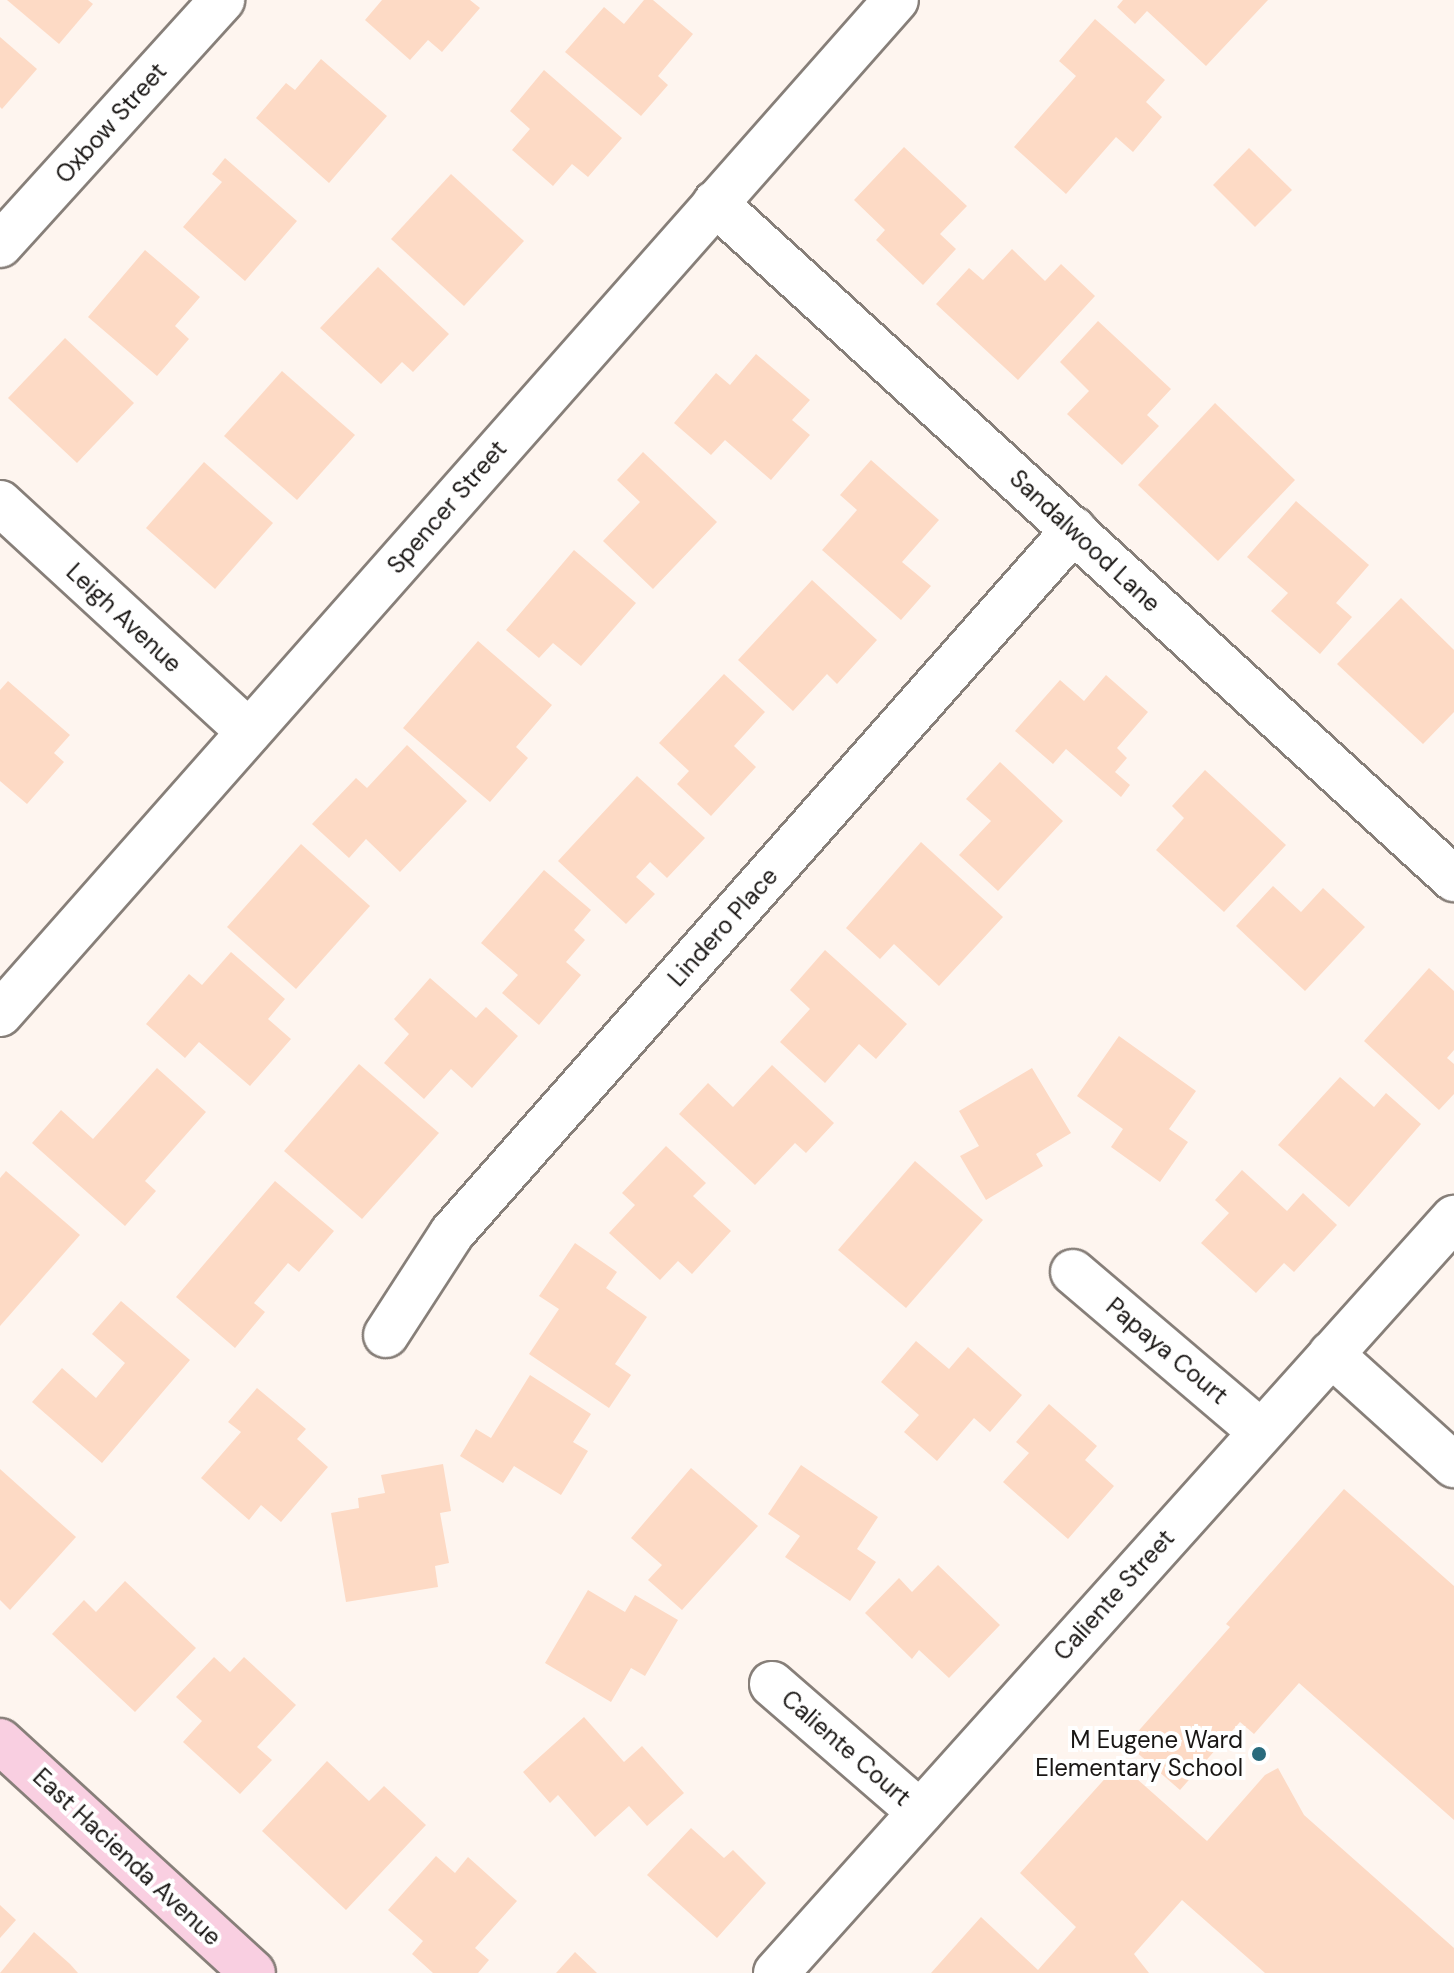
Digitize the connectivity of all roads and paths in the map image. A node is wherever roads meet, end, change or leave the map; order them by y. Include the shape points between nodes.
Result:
1 (222, 0) edge
2 (896, 0) edge
3 (715, 203) junction
4 (0, 245) edge
5 (0, 503) edge
6 (1074, 530) junction
7 (249, 732) junction
8 (1454, 879) edge
9 (0, 1014) edge
10 (1454, 1218) edge
11 (1073, 1272) dead end
12 (386, 1335) dead end
13 (1331, 1354) junction
14 (1260, 1431) junction
15 (1454, 1465) edge
16 (772, 1684) dead end
17 (0, 1741) edge
18 (920, 1812) junction
19 (253, 1973) edge
20 (776, 1973) edge

1 - 4 street, Oxbow Street
2 - 3 street, Spencer Street
3 - 6 street, Sandalwood Lane
3 - 7 street, Spencer Street
5 - 7 street, Leigh Avenue
6 - 8 street, Sandalwood Lane
6 - 12 street, Lindero Place via 452,1233
7 - 9 street, Spencer Street
10 - 13 street, Caliente Street
11 - 14 street, Papaya Court
13 - 14 street, Caliente Street
13 - 15 street
14 - 18 street, Caliente Street
16 - 18 street, Caliente Court
17 - 19 main road, East Hacienda Avenue
18 - 20 street, Caliente Street

